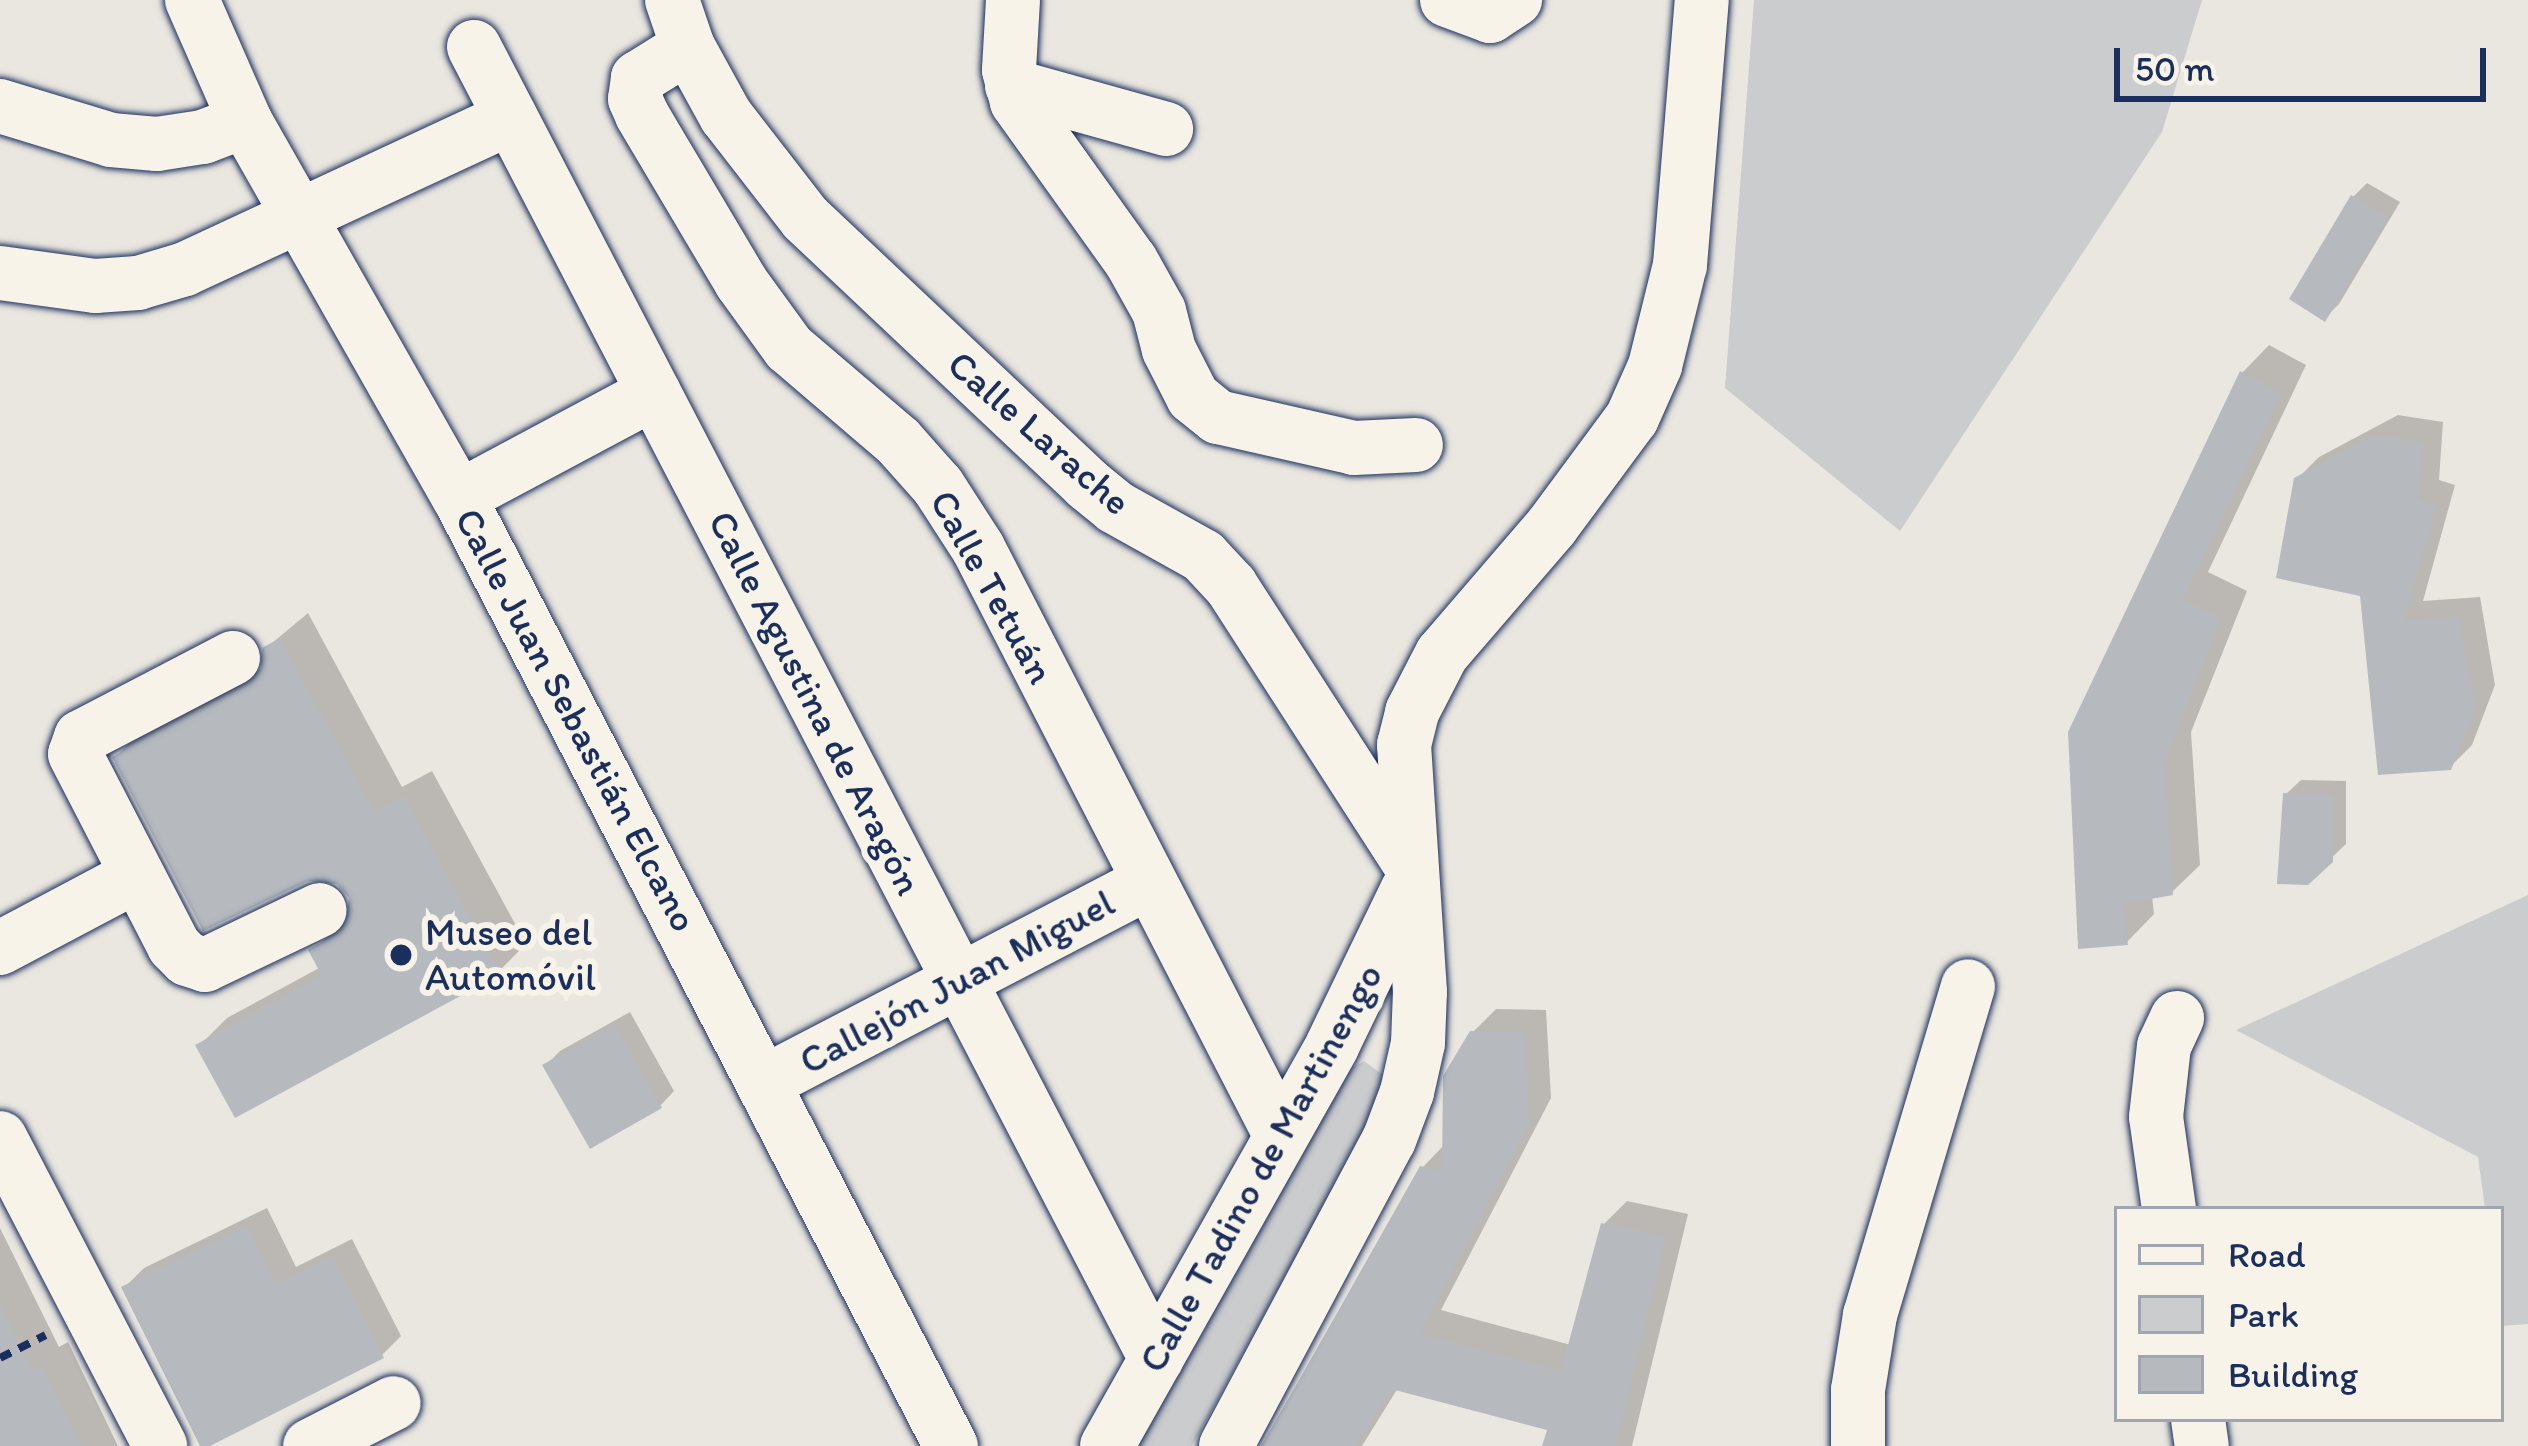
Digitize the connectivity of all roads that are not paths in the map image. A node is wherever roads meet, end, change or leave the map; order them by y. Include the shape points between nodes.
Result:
1 (1013, 0) edge
2 (1447, 0) edge
3 (1515, 0) edge
4 (1702, 0) edge
5 (210, 5) edge
6 (680, 24) edge
7 (474, 47) dead end
8 (1012, 86) junction
9 (0, 106) edge
10 (511, 118) junction
11 (245, 121) junction
12 (1166, 129) dead end
13 (302, 218) junction
14 (0, 273) edge
15 (654, 393) junction
16 (1416, 445) dead end
17 (459, 497) junction
18 (233, 658) dead end
19 (1409, 874) junction
20 (136, 876) junction
21 (1149, 882) junction
22 (320, 910) dead end
23 (0, 948) edge
24 (959, 980) junction
25 (1968, 986) dead end
26 (2177, 1018) dead end
27 (765, 1082) junction
28 (1281, 1136) junction
29 (0, 1138) edge
30 (2169, 1206) edge
31 (1156, 1359) junction
32 (394, 1403) dead end
33 (160, 1446) edge
34 (310, 1446) edge
35 (951, 1446) edge
36 (1107, 1446) edge
37 (1226, 1446) edge
38 (1858, 1446) edge

1 - 8 street
2 - 3 street via 1490,16
4 - 19 street, Calle Tadino de Martinengo via 1680,265 1655,366 1632,418 1442,654 1418,697 1404,745
5 - 11 street, Calle Juan Sebastián Elcano
6 - 19 street, Calle Larache via 736,132 805,218 1088,484 1203,556 1231,586
6 - 21 street, Calle Tetuán via 638,78 642,115 789,348 938,486
7 - 10 street, Calle Agustina de Aragón
8 - 12 street
8 - 16 street via 1131,261 1193,397 1218,417 1354,448
9 - 11 street via 111,140 157,144
10 - 13 street
10 - 15 street, Calle Agustina de Aragón
11 - 13 street, Calle Juan Sebastián Elcano
13 - 14 street via 138,283 95,286
13 - 17 street, Calle Juan Sebastián Elcano
15 - 17 street
15 - 24 street, Calle Agustina de Aragón
17 - 27 street, Calle Juan Sebastián Elcano
18 - 20 street via 82,737 74,754
19 - 28 street, Calle Tadino de Martinengo via 1373,967
19 - 37 street, Calle Tadino de Martinengo via 1420,992 1407,1093
20 - 22 street via 174,946 205,964
20 - 23 street
21 - 24 street, Callejón Juan Miguel
21 - 28 street, Calle Tetuán
24 - 27 street, Callejón Juan Miguel
24 - 31 street, Calle Agustina de Aragón
25 - 38 street via 1870,1315
26 - 30 street via 2164,1046 2156,1117
27 - 35 street, Calle Juan Sebastián Elcano
28 - 31 street, Calle Tadino de Martinengo
29 - 33 street
31 - 36 street, Calle Tadino de Martinengo
32 - 34 street

